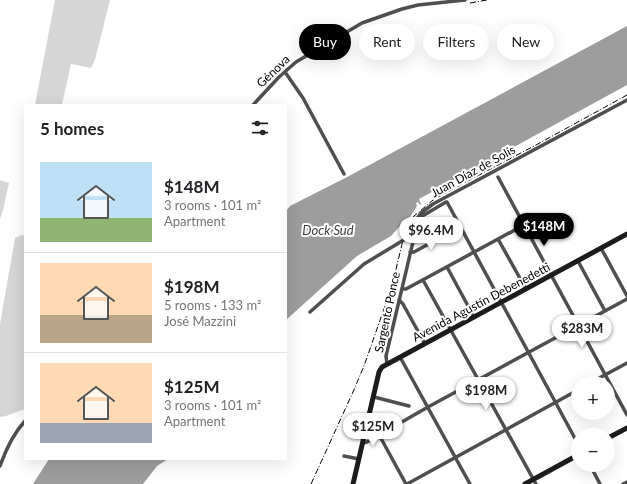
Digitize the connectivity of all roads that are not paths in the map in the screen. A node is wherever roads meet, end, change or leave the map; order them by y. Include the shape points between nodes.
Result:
1 (465, 0) edge
2 (285, 72) junction
3 (627, 100) edge
4 (254, 104) edge
5 (344, 174) dead end
6 (498, 177) dead end
7 (418, 218) junction
8 (524, 225) junction
9 (460, 227) junction
10 (627, 234) edge
11 (498, 239) junction
12 (601, 248) junction
13 (410, 252) junction
14 (473, 252) junction
15 (578, 261) junction
16 (447, 267) junction
17 (551, 276) junction
18 (424, 280) junction
19 (402, 288) junction
20 (526, 289) junction
21 (627, 298) edge
22 (399, 300) junction
23 (500, 302) junction
24 (605, 311) junction
25 (310, 312) dead end
26 (474, 316) junction
27 (578, 325) junction
28 (451, 330) junction
29 (425, 344) junction
30 (528, 352) junction
31 (400, 357) junction
32 (627, 363) edge
33 (387, 364) junction
34 (605, 375) junction
35 (478, 380) junction
36 (571, 394) edge
37 (374, 397) junction
38 (555, 402) junction
39 (409, 406) dead end
40 (428, 407) junction
41 (627, 415) edge
42 (368, 420) junction
43 (24, 423) edge
44 (627, 428) edge
45 (506, 430) junction
46 (571, 431) edge
47 (615, 434) edge
48 (379, 435) junction
49 (363, 442) junction
50 (344, 456) dead end
51 (456, 457) junction
52 (359, 459) junction
53 (571, 459) edge
54 (0, 466) edge
55 (594, 472) edge
56 (534, 482) edge
57 (627, 482) edge
58 (353, 484) edge
59 (406, 484) edge
60 (470, 484) edge
61 (525, 484) edge
62 (600, 484) edge
63 (622, 484) edge

1 - 2 street, Génova via 414,6 364,22 303,58
2 - 4 street, Génova
2 - 5 street via 303,98
3 - 7 street, Juan Díaz de Solís via 433,204
6 - 8 street
7 - 9 street via 447,202
7 - 13 street, Sargento Ponce
7 - 25 street, Juan Díaz de Solís via 410,229 408,238 364,264
8 - 11 street
8 - 17 street
9 - 13 street
9 - 14 street
10 - 12 main road, Avenida Agustín Debenedetti
11 - 14 street
11 - 20 street
12 - 15 main road, Avenida Agustín Debenedetti
12 - 21 street
13 - 19 street, Sargento Ponce
14 - 16 street
14 - 23 street
15 - 17 main road, Avenida Agustín Debenedetti
15 - 24 street
16 - 18 street
16 - 26 street
17 - 20 main road, Avenida Agustín Debenedetti
17 - 27 street
18 - 19 street via 406,289
18 - 28 street
19 - 22 street, Sargento Ponce
20 - 23 main road, Avenida Agustín Debenedetti
21 - 24 street
22 - 29 street
22 - 33 street, Sargento Ponce via 386,356
23 - 26 main road, Avenida Agustín Debenedetti
23 - 30 street
24 - 27 street
26 - 28 main road, Avenida Agustín Debenedetti
27 - 30 street
27 - 34 street
28 - 29 main road, Avenida Agustín Debenedetti
28 - 35 street
29 - 31 main road, Avenida Agustín Debenedetti
30 - 35 street
30 - 38 street
31 - 33 main road, Avenida Agustín Debenedetti
31 - 40 street
32 - 34 street
33 - 37 main road, Sargento Ponce via 380,370
34 - 41 street
35 - 40 street
35 - 45 street
36 - 38 street
37 - 39 street
37 - 42 main road, Sargento Ponce
38 - 45 street
38 - 46 street
40 - 48 street
40 - 51 street
42 - 48 street via 372,422
42 - 49 main road, Sargento Ponce
43 - 54 street via 7,448
44 - 47 main road
45 - 51 street
45 - 56 street
48 - 49 street
48 - 59 street
49 - 52 main road, Sargento Ponce
50 - 52 street
51 - 59 street
51 - 60 street
52 - 58 main road, Sargento Ponce
53 - 56 main road
55 - 62 street
56 - 61 main road
57 - 63 street

